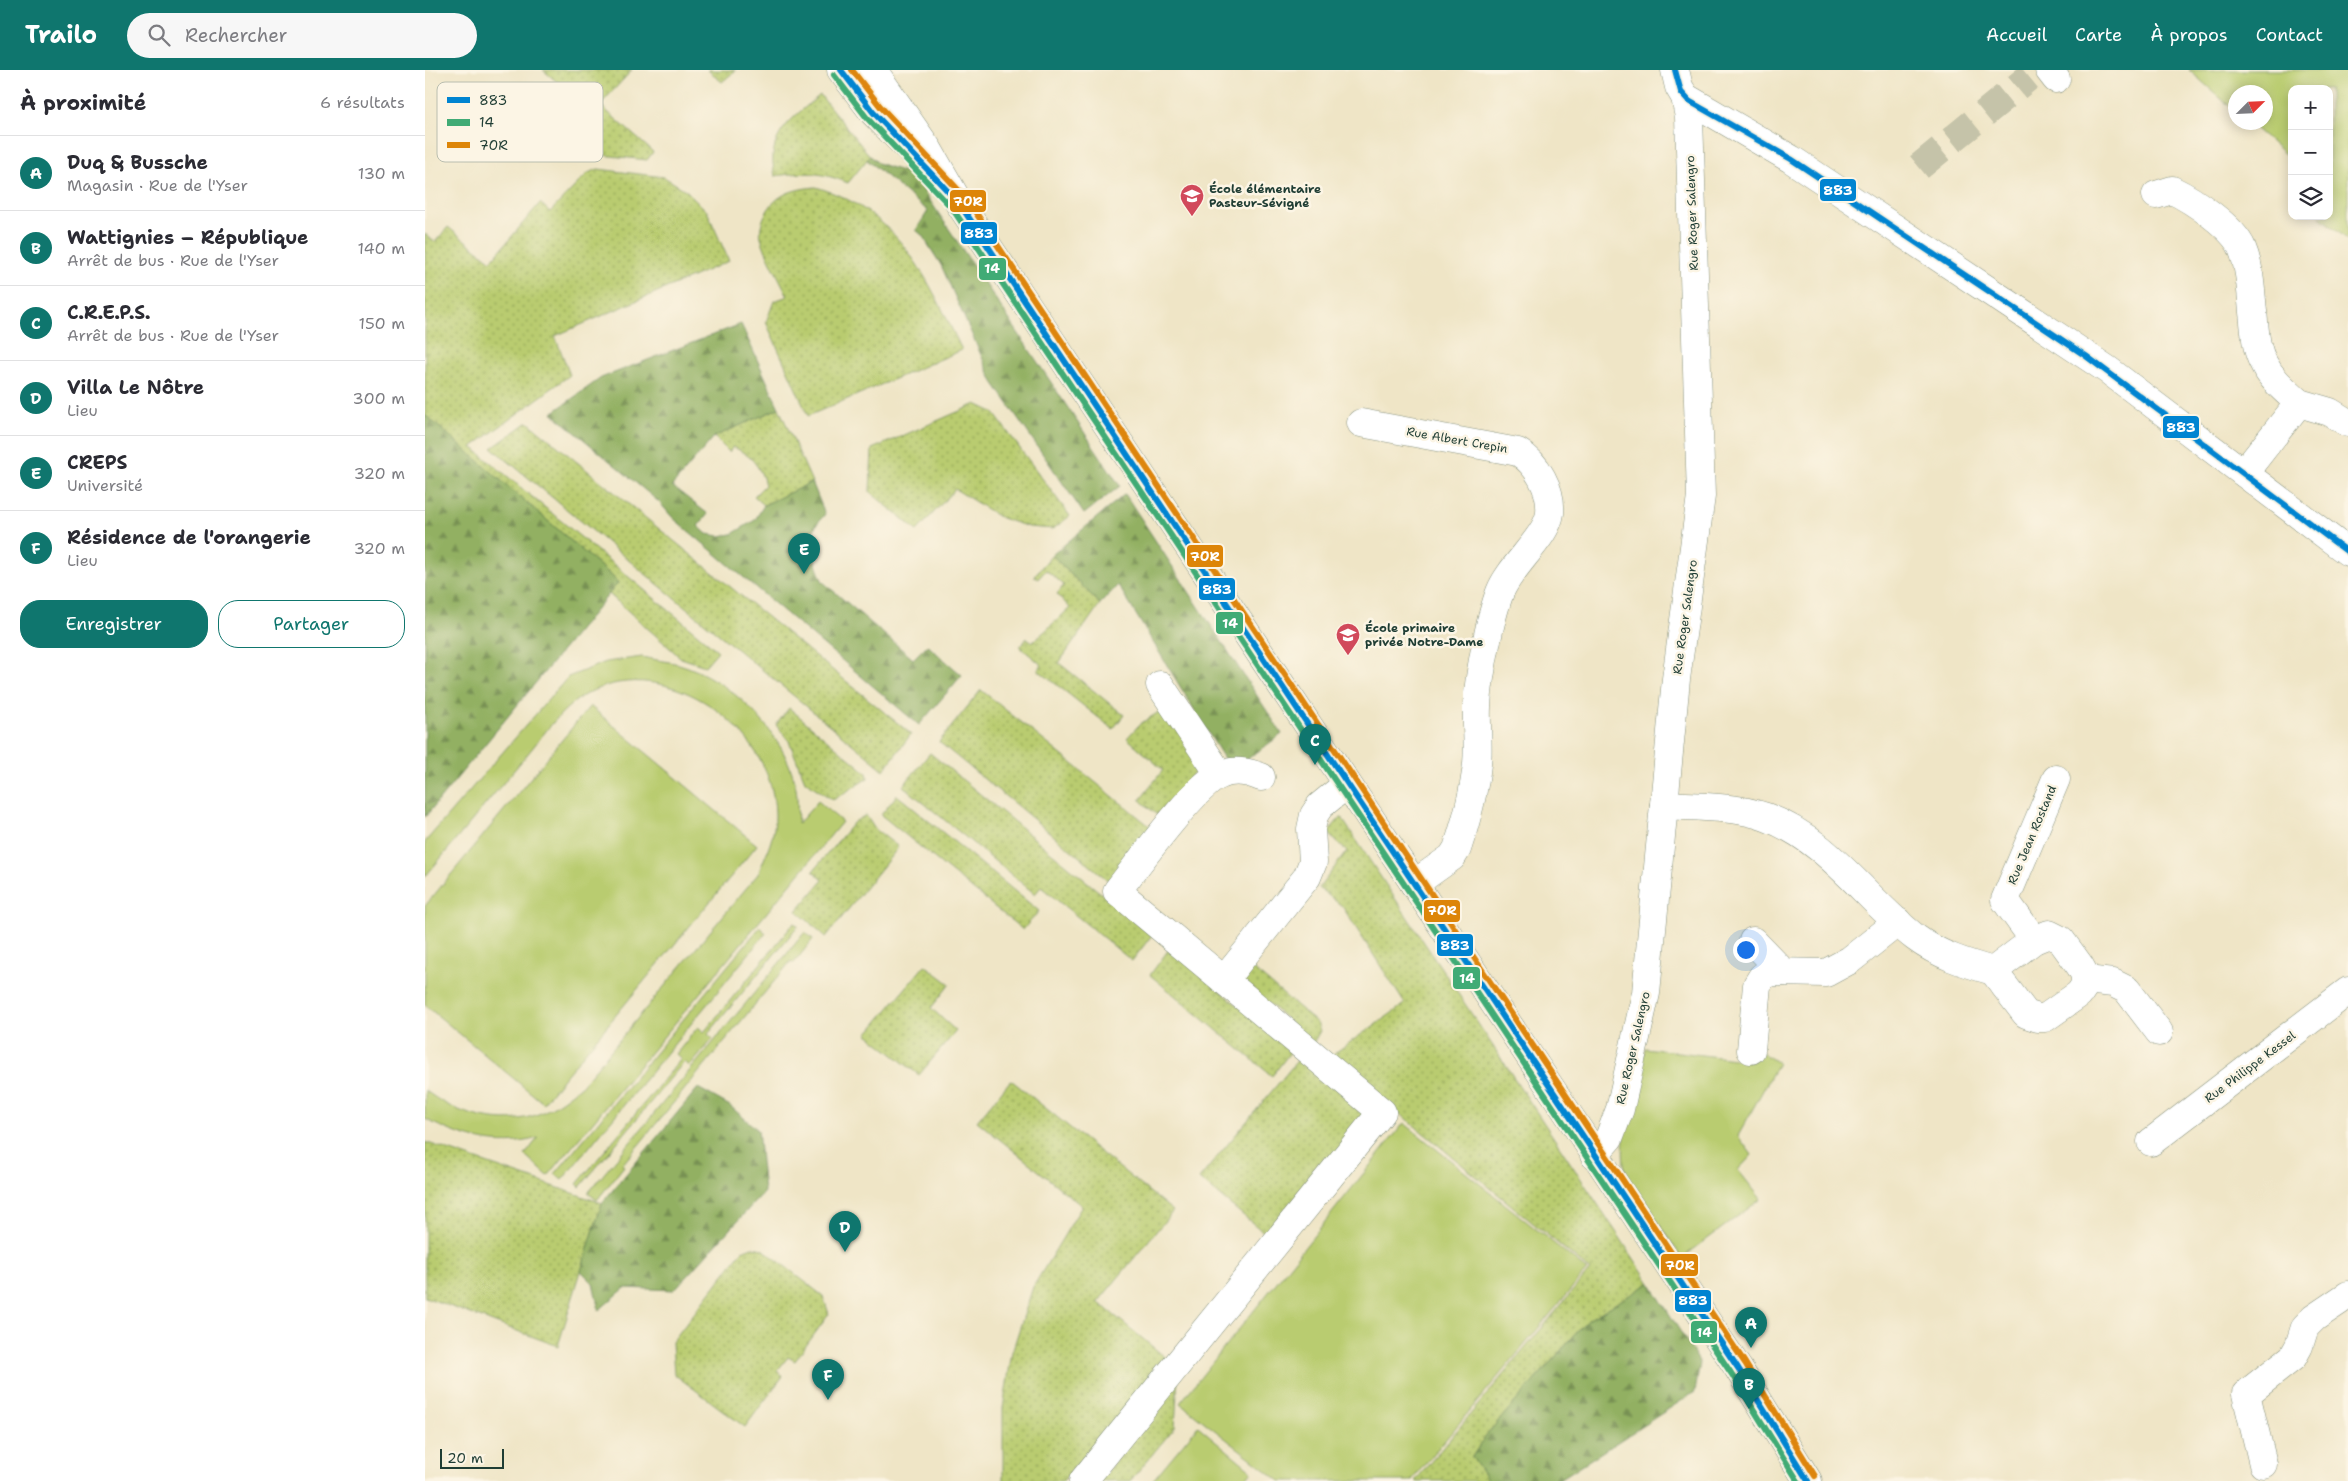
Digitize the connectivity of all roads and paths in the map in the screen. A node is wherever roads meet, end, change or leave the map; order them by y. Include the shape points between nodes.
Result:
1 (841, 70) edge
2 (873, 70) edge
3 (1675, 70) edge
4 (1685, 97) junction
5 (2156, 195) dead end
6 (959, 203) junction
7 (2299, 403) junction
8 (2348, 423) edge
9 (1361, 424) dead end
10 (2244, 473) junction
11 (2348, 552) edge
12 (1159, 685) dead end
13 (1220, 775) junction
14 (1261, 777) dead end
15 (2056, 779) dead end
16 (1347, 784) junction
17 (1664, 805) junction
18 (1414, 884) junction
19 (1898, 922) junction
20 (2034, 940) junction
21 (1753, 941) dead end
22 (1993, 971) junction
23 (1783, 972) junction
24 (1224, 980) junction
25 (2086, 980) junction
26 (2348, 991) edge
27 (2159, 1032) dead end
28 (1751, 1050) dead end
29 (2151, 1142) dead end
30 (1594, 1155) junction
31 (2348, 1295) edge
32 (2263, 1464) dead end
33 (1083, 1481) edge
34 (1809, 1481) edge

1 - 6 street via 879,119
2 - 6 street via 929,149
3 - 4 street, Rue Roger Salengro
4 - 10 street via 1791,159 2014,306 2108,370
4 - 17 street, Rue Roger Salengro via 1691,164 1701,481
5 - 7 street via 2172,190 2182,195 2237,240 2250,282 2259,352 2269,374
6 - 16 street
7 - 8 street via 2330,412
7 - 10 street
9 - 18 street, Rue Albert Crepin via 1518,452 1536,469 1549,496 1546,523 1512,570 1497,604 1477,704 1477,766 1457,849 1452,857
10 - 11 street
12 - 13 street
13 - 14 street via 1236,772
13 - 24 street via 1197,794 1117,891
15 - 20 street, Rue Jean Rostand via 2005,900
16 - 18 street
16 - 24 street via 1314,815 1311,829 1313,862 1307,877
17 - 19 street via 1741,811 1781,824 1842,867
17 - 30 street, Rue Roger Salengro via 1641,1022 1620,1109 1609,1138
18 - 30 street
19 - 22 street via 1936,951
19 - 23 street via 1850,960 1827,973
20 - 22 street
20 - 25 street via 2049,934 2061,940
21 - 23 street
22 - 25 street via 2026,1014 2038,1018 2045,1018 2079,994
23 - 28 street via 1769,972 1757,985
24 - 33 street via 1383,1112
25 - 27 street via 2113,983 2127,990
26 - 29 street, Rue Philippe Kessel
30 - 34 street
31 - 32 street via 2314,1318 2305,1327 2293,1357 2246,1394

